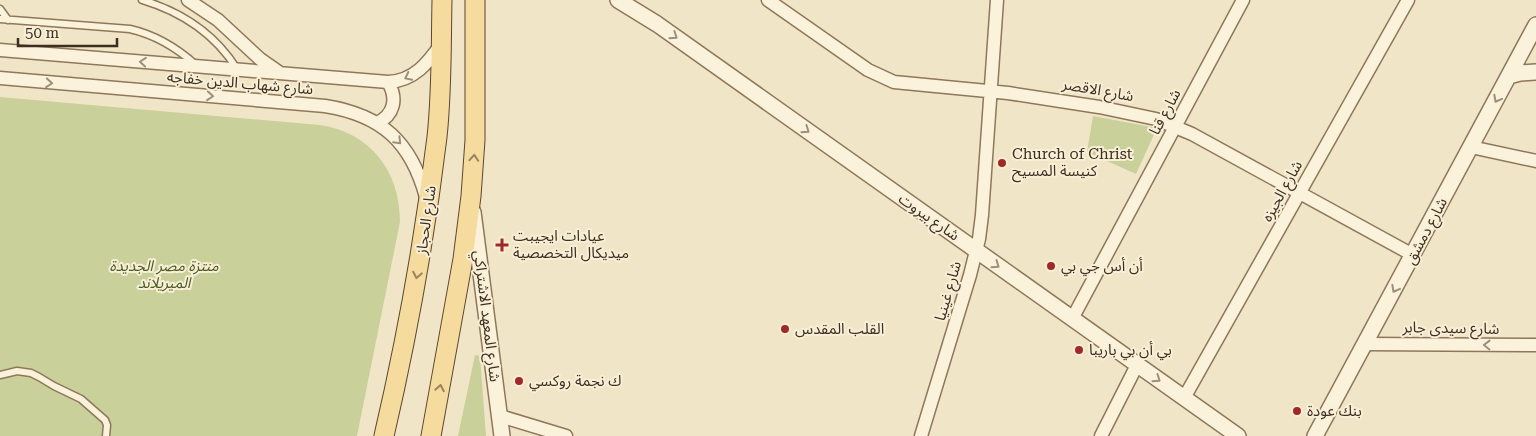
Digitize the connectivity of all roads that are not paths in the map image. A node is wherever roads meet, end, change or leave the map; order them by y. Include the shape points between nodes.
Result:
1 (142, 0) edge
2 (188, 0) edge
3 (442, 0) edge
4 (475, 0) edge
5 (618, 0) edge
6 (636, 0) edge
7 (768, 0) edge
8 (997, 0) edge
9 (1243, 0) edge
10 (1408, 0) edge
11 (0, 9) edge
12 (644, 16) junction
13 (0, 19) edge
14 (8, 20) junction
15 (1536, 25) edge
16 (442, 43) junction
17 (0, 50) edge
18 (198, 67) junction
19 (237, 70) junction
20 (1536, 72) edge
21 (280, 73) junction
22 (1509, 76) junction
23 (0, 78) edge
24 (388, 82) junction
25 (990, 91) junction
26 (377, 123) junction
27 (1176, 126) junction
28 (1471, 147) junction
29 (1536, 161) edge
30 (1300, 193) junction
31 (471, 196) junction
32 (428, 204) junction
33 (976, 251) junction
34 (1413, 255) junction
35 (1072, 319) junction
36 (1365, 344) junction
37 (1536, 345) edge
38 (1137, 365) junction
39 (0, 375) edge
40 (1184, 398) junction
41 (500, 416) junction
42 (430, 433) edge
43 (106, 436) edge
44 (384, 436) edge
45 (502, 436) edge
46 (566, 436) edge
47 (921, 436) edge
48 (1102, 436) edge
49 (1238, 436) edge
50 (1315, 436) edge

1 - 19 lane via 173,12 202,29 222,48
2 - 21 street, شارع شهاب الدين خفاجه via 218,20
3 - 16 main road, شارع الحجاز
31 -> 4 main road via 475,140
5 - 12 street, شارع بيروت
6 - 12 street
7 - 25 street, شارع الاقصر via 868,70 888,80
8 - 25 street, شارع غينيا
9 - 27 street, شارع قنا
10 - 30 street, شارع الجيزه
11 - 14 lane
12 -> 33 street, شارع بيروت
13 - 14 lane
14 - 18 lane via 137,30 168,43
15 - 22 street, شارع دمشق
16 -> 24 street, شارع شهاب الدين خفاجه via 421,69 403,80
16 - 32 main road, شارع الحجاز via 437,136
18 -> 17 street, شارع شهاب الدين خفاجه
18 - 19 street, شارع شهاب الدين خفاجه
19 - 21 street, شارع شهاب الدين خفاجه
20 - 22 street
21 - 24 street, شارع شهاب الدين خفاجه
22 -> 28 street, شارع دمشق
23 -> 26 street, شارع شهاب الدين خفاجه via 325,106 348,110
24 - 26 street via 394,94 393,107 387,117
25 - 27 street, شارع الاقصر via 1149,116
25 - 33 street, شارع غينيا via 982,215
26 -> 32 street, شارع شهاب الدين خفاجه via 413,160
27 - 30 street, شارع الاقصر
27 - 35 street, شارع قنا
28 - 29 street
28 - 34 street, شارع دمشق
30 - 34 street, شارع الاقصر
30 - 40 street, شارع الجيزه
31 - 41 street, شارع المعهد الاشتراكي
42 -> 31 main road via 464,259
32 -> 44 main road, شارع الحجاز
33 -> 35 street, شارع بيروت
33 - 47 street, شارع غينيا
34 -> 36 street, شارع دمشق
35 - 38 street, شارع بيروت
37 -> 36 street, شارع سيدى جابر
36 - 50 street, شارع دمشق
38 -> 40 street, شارع بيروت
38 - 48 street
39 - 43 lane via 16,371 31,374 81,399 106,422
40 - 49 street, شارع بيروت
41 - 45 street, شارع المعهد الاشتراكي
41 - 46 street

